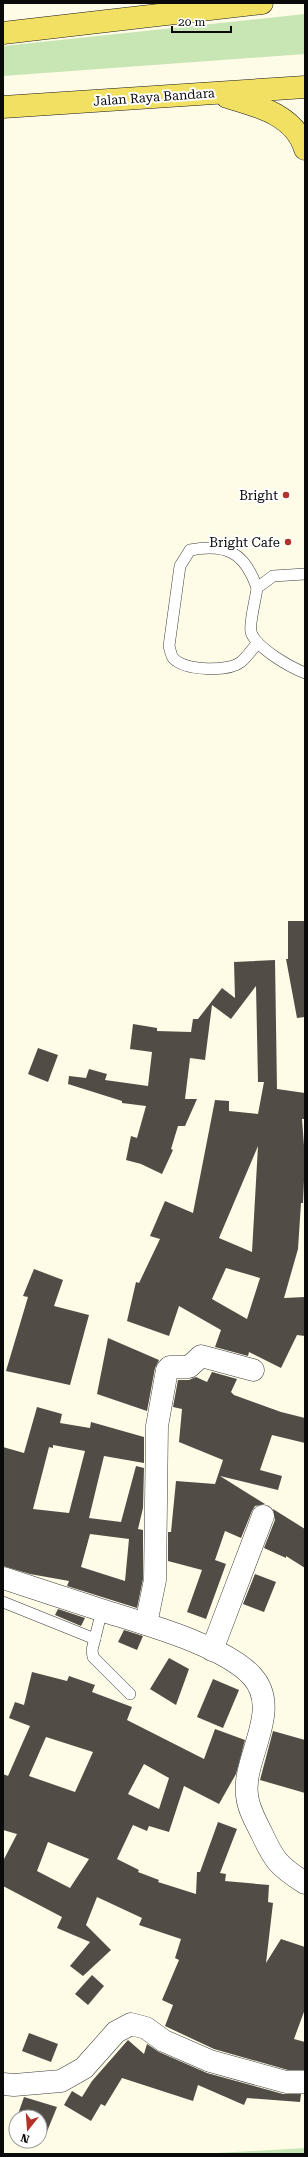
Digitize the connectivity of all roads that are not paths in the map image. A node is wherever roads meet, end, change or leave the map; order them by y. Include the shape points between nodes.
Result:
1 (262, 3) edge
2 (165, 9) edge
3 (3, 33) edge
4 (305, 86) edge
5 (270, 89) junction
6 (214, 93) junction
7 (305, 101) edge
8 (3, 107) edge
9 (305, 149) edge
10 (305, 574) edge
11 (257, 588) junction
12 (258, 643) junction
13 (305, 673) edge
14 (253, 1370) dead end
15 (263, 1516) dead end
16 (3, 1578) edge
17 (3, 1602) edge
18 (102, 1610) junction
19 (146, 1624) junction
20 (95, 1639) junction
21 (212, 1650) junction
22 (130, 1694) dead end
23 (305, 1883) edge
24 (305, 2082) edge
25 (3, 2084) edge

1 - 2 main road
2 - 3 main road
4 - 5 main road, Jalan Raya Bandara
5 - 6 main road, Jalan Raya Bandara
5 - 7 main road
6 - 8 main road, Jalan Raya Bandara
6 - 9 main road via 276,114 295,129
10 - 11 lane via 273,576
11 - 12 lane via 251,631
11 - 12 lane via 251,572 236,553 206,547 190,550 180,566 169,646 172,657 184,665 196,668 228,668 241,662
12 - 13 lane via 290,667
14 - 19 street via 201,1356 189,1367 170,1367 167,1370 157,1426 155,1580
15 - 21 street
16 - 18 street
17 - 20 lane
18 - 19 street
18 - 20 lane
19 - 21 street
20 - 22 lane via 92,1650 96,1662
21 - 23 street via 252,1676 260,1688 262,1716 246,1794 249,1807 272,1855 288,1872
24 - 25 street via 286,2082 210,2061 164,2041 146,2028 131,2024 116,2032 84,2068 61,2081

